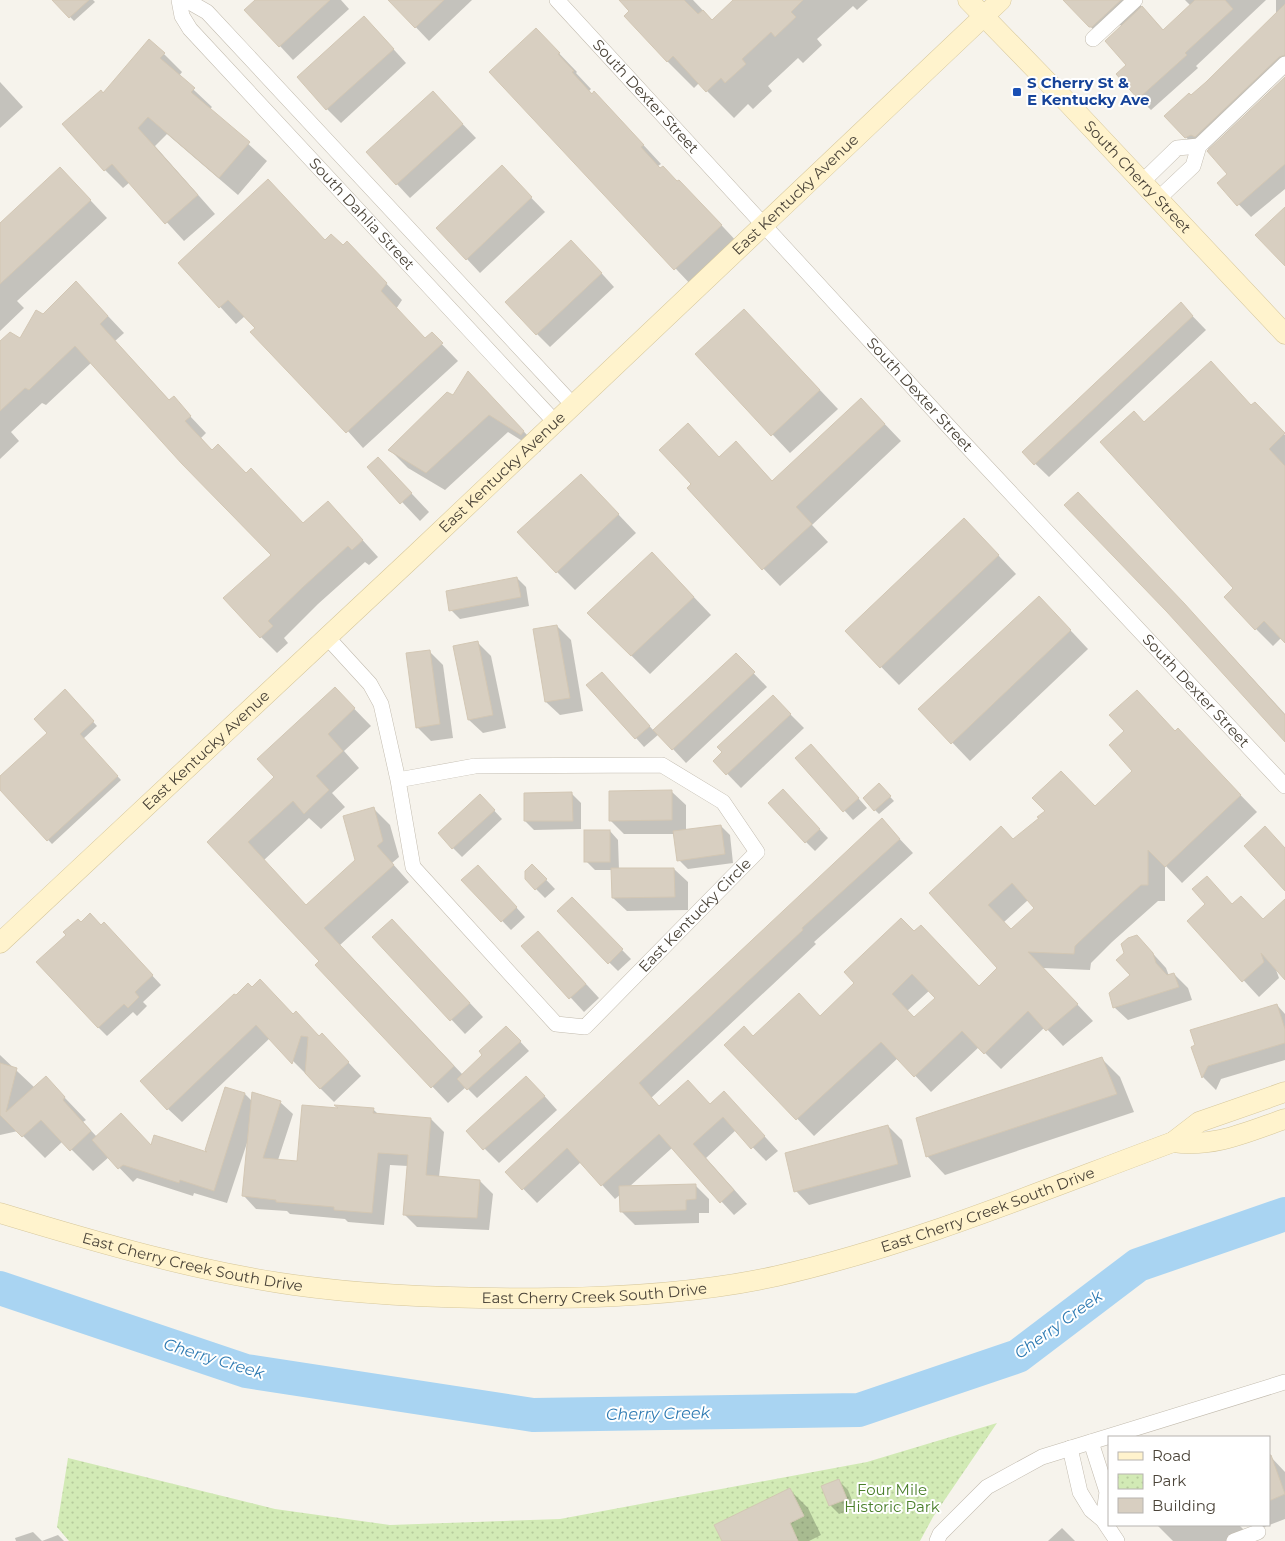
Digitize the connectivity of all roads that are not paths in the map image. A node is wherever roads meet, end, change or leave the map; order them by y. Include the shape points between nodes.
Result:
1 (179, 0) edge
2 (186, 0) edge
3 (557, 0) edge
4 (968, 0) edge
5 (1001, 0) edge
6 (1135, 0) edge
7 (984, 16) junction
8 (1093, 40) dead end
9 (1285, 64) edge
10 (1199, 146) junction
11 (1142, 182) junction
12 (1158, 199) junction
13 (765, 225) junction
14 (1285, 334) edge
15 (573, 404) junction
16 (554, 422) junction
17 (327, 637) junction
18 (398, 780) junction
19 (1285, 786) edge
20 (0, 943) edge
21 (1285, 1092) edge
22 (1285, 1120) edge
23 (1173, 1142) junction
24 (0, 1213) edge
25 (1285, 1382) edge
26 (1110, 1436) edge
27 (1108, 1437) edge
28 (1091, 1442) junction
29 (1070, 1448) junction
30 (1103, 1520) junction
31 (1258, 1532) dead end
32 (937, 1541) edge
33 (1117, 1541) edge
34 (1234, 1541) edge

1 - 16 street, South Dahlia Street via 182,16 190,29
2 - 15 street, South Dahlia Street via 208,12
3 - 13 street, South Dexter Street
4 - 7 street, South Cherry Street
5 - 7 street, East Kentucky Avenue
6 - 8 street
7 - 11 street, South Cherry Street
7 - 13 street, East Kentucky Avenue
9 - 10 street
10 - 11 street via 1177,148
10 - 12 street via 1193,166
11 - 12 street, South Cherry Street
12 - 14 street, South Cherry Street
13 - 15 street, East Kentucky Avenue
13 - 19 street, South Dexter Street
15 - 16 street, East Kentucky Avenue
16 - 17 street, East Kentucky Avenue
17 - 18 street, East Kentucky Circle via 377,694
17 - 20 street, East Kentucky Avenue
18 - 18 street, East Kentucky Circle via 413,867 556,1024 585,1027 757,852 724,802 662,765 475,766
21 - 23 street, East Cherry Creek South Drive via 1200,1122
22 - 23 street, East Cherry Creek South Drive via 1210,1143
23 - 24 street, East Cherry Creek South Drive via 978,1214 819,1266 725,1285 628,1295 444,1297 373,1294 294,1285 192,1265
25 - 26 street
27 - 28 street
28 - 29 street
28 - 30 street via 1108,1492
29 - 30 street via 1080,1492 1091,1510
29 - 32 street via 1042,1457 987,1487 940,1534
30 - 33 street
31 - 34 street

